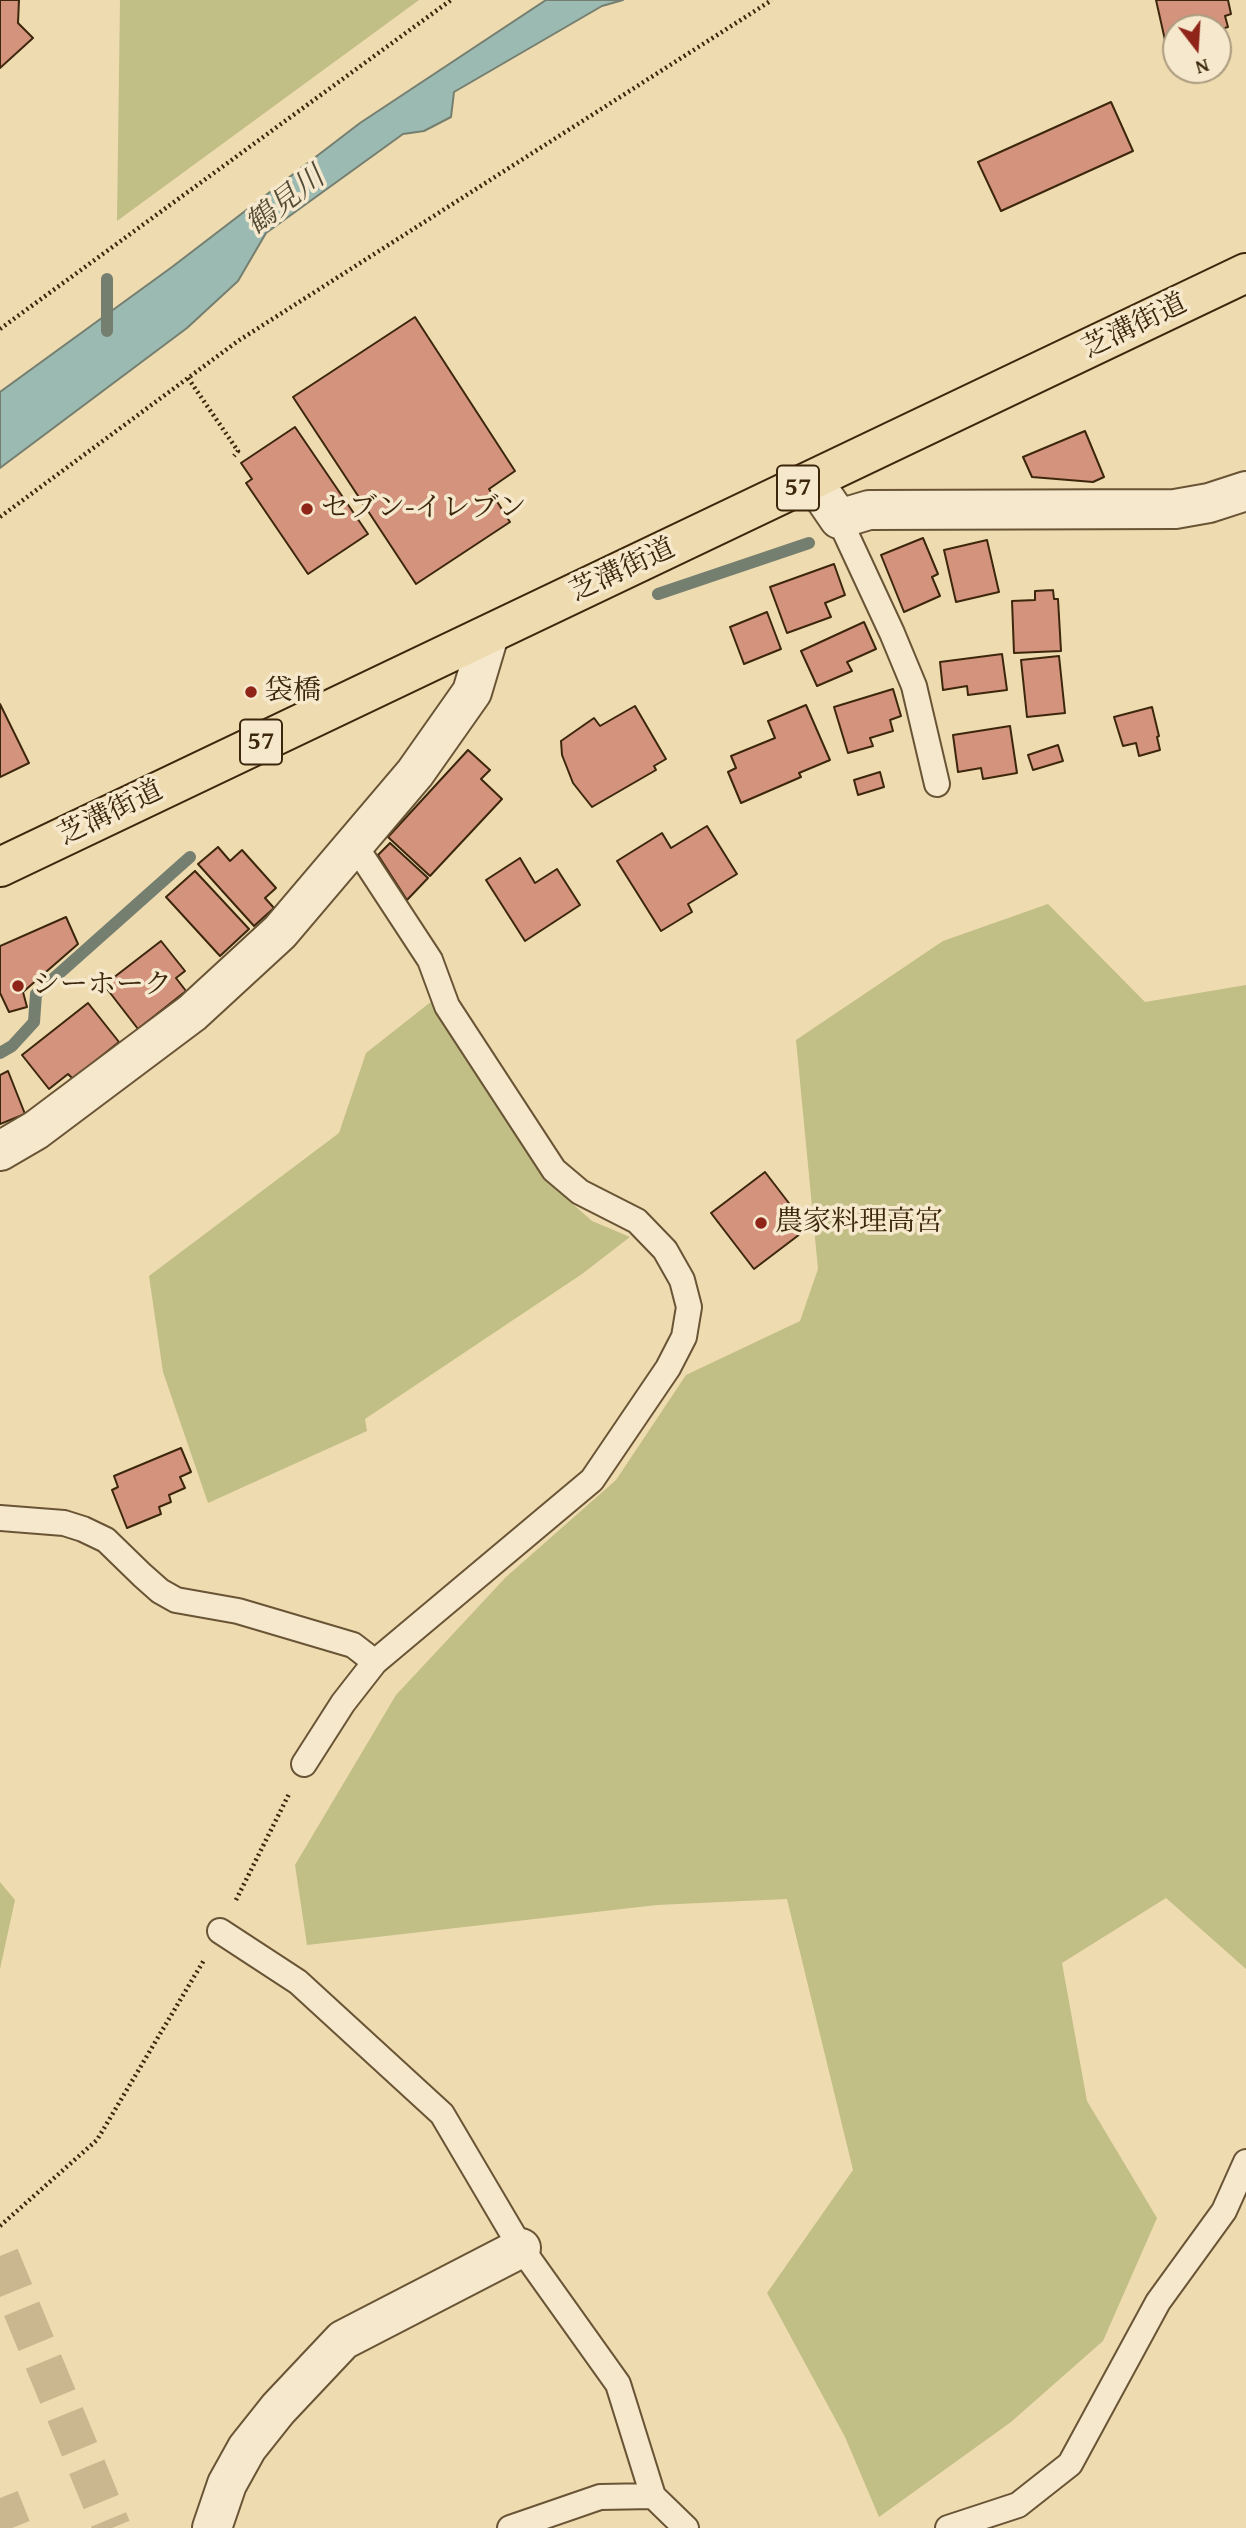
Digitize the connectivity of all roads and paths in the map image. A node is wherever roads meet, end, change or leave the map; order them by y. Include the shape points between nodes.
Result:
1 (451, 0) edge
2 (772, 0) edge
3 (1246, 273) edge
4 (0, 330) edge
5 (188, 377) junction
6 (234, 456) dead end
7 (813, 481) junction
8 (1246, 491) edge
9 (0, 517) edge
10 (839, 519) junction
11 (489, 635) junction
12 (937, 785) dead end
13 (354, 844) junction
14 (0, 867) edge
15 (0, 1151) edge
16 (0, 1518) edge
17 (375, 1662) junction
18 (304, 1764) dead end
19 (220, 1931) dead end
20 (97, 2140) dead end
21 (1246, 2162) edge
22 (0, 2226) edge
23 (521, 2248) junction
24 (653, 2496) junction
25 (212, 2528) edge
26 (510, 2528) edge
27 (686, 2528) edge
28 (948, 2528) edge

1 - 4 path
2 - 5 path
3 - 7 main road, 芝溝街道 / 57
5 - 6 path via 238,451
5 - 9 path
7 - 10 street
7 - 11 main road, 芝溝街道 / 57
8 - 10 street via 1175,509 869,510
10 - 12 lane via 914,686
11 - 13 street via 472,691 415,773
11 - 14 main road, 芝溝街道 / 57
13 - 15 street via 280,932 192,1013 36,1130
13 - 17 lane via 430,961 447,1006 554,1170 580,1192 636,1221 665,1250 682,1280 689,1307 684,1338 668,1368 592,1480
16 - 17 lane via 83,1529 106,1540 160,1591 176,1600 238,1611 353,1645
17 - 18 lane
19 - 23 lane via 298,1982 442,2114
20 - 22 path
21 - 28 lane via 1224,2211 1158,2302 1070,2464 1018,2505
23 - 24 lane via 618,2384
23 - 25 street via 343,2340 247,2448
24 - 26 lane via 600,2497
24 - 27 lane

